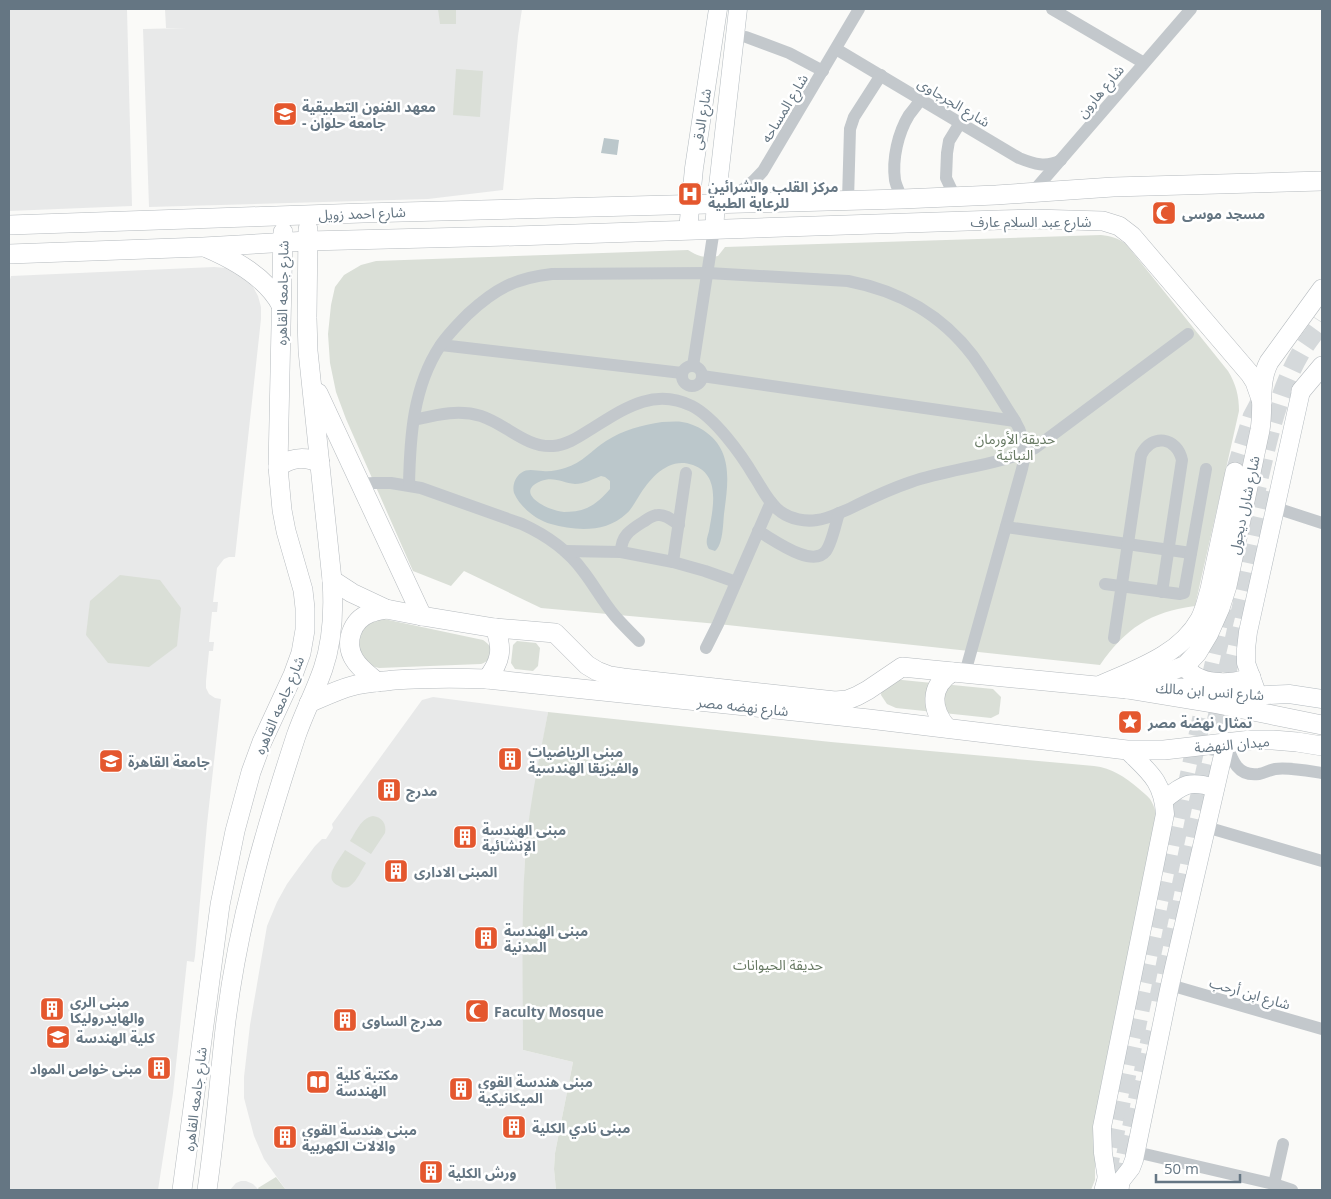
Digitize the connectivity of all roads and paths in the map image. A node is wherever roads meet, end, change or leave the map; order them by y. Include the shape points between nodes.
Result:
1 (718, 9) edge
2 (738, 9) edge
3 (859, 9) edge
4 (1052, 9) edge
5 (1191, 9) edge
6 (746, 36) dead end
7 (836, 48) junction
8 (1144, 63) junction
9 (823, 71) junction
10 (881, 76) junction
11 (921, 100) junction
12 (960, 123) junction
13 (1062, 160) junction
14 (1322, 181) edge
15 (1032, 193) junction
16 (955, 197) junction
17 (902, 199) junction
18 (848, 200) junction
19 (716, 204) junction
20 (691, 205) junction
21 (309, 214) junction
22 (284, 215) junction
23 (1034, 219) junction
24 (161, 220) junction
25 (9, 225) edge
26 (714, 229) junction
27 (688, 230) junction
28 (308, 241) junction
29 (283, 242) junction
30 (203, 247) junction
31 (161, 248) junction
32 (9, 254) edge
33 (708, 273) junction
34 (1322, 289) edge
35 (281, 305) junction
36 (1188, 334) dead end
37 (441, 345) junction
38 (1322, 366) edge
39 (698, 371) junction
40 (682, 373) junction
41 (311, 378) junction
42 (692, 386) junction
43 (1301, 391) joint
44 (1262, 402) junction
45 (691, 406) junction
46 (414, 420) junction
47 (1015, 421) junction
48 (1025, 453) junction
49 (320, 463) junction
50 (278, 467) junction
51 (1206, 469) dead end
52 (1235, 472) tunnel mouth
53 (686, 473) dead end
54 (360, 484) junction
55 (409, 485) junction
56 (771, 502) junction
57 (1276, 508) junction
58 (839, 513) junction
59 (1322, 523) edge
60 (679, 525) junction
61 (1006, 527) junction
62 (758, 531) junction
63 (1128, 544) junction
64 (1169, 550) junction
65 (565, 551) junction
66 (621, 552) junction
67 (1191, 553) junction
68 (673, 562) junction
69 (332, 580) junction
70 (736, 582) junction
71 (1105, 584) dead end
72 (1122, 586) junction
73 (1162, 592) junction
74 (386, 609) junction
75 (422, 616) junction
76 (495, 628) junction
77 (1114, 638) dead end
78 (639, 641) dead end
79 (706, 648) dead end
80 (1186, 665) junction
81 (959, 673) junction
82 (1251, 677) junction
83 (488, 679) junction
84 (376, 682) junction
85 (1098, 686) junction
86 (1127, 689) junction
87 (1258, 696) junction
88 (1322, 699) edge
89 (308, 703) junction
90 (1320, 725) edge
91 (947, 728) junction
92 (1226, 742) junction
93 (1318, 745) edge
94 (1181, 748) joint
95 (1127, 750) junction
96 (1322, 773) edge
97 (1215, 788) junction
98 (1164, 800) junction
99 (1206, 827) junction
100 (1322, 862) edge
101 (1170, 986) junction
102 (1322, 1029) edge
103 (1283, 1144) dead end
104 (189, 1146) junction
105 (213, 1150) junction
106 (1136, 1152) junction
107 (1274, 1184) junction
108 (1112, 1185) edge
109 (182, 1190) edge
110 (207, 1190) edge
111 (1292, 1190) edge

1 - 20 street, شارع الدقى
2 - 19 street, شارع الدقى
3 - 7 street, شارع المساحه
4 - 8 street
5 - 8 street, شارع هارون
6 - 9 street
7 - 9 street, شارع المساحه
7 - 10 street, شارع الجرجاوى
8 - 13 street, شارع هارون
9 - 19 street, شارع المساحه via 763,171 749,186
10 - 11 street, شارع الجرجاوى
10 - 18 street via 854,117 850,129
11 - 12 street, شارع الجرجاوى
11 - 17 street via 909,115 895,158 896,180
12 - 13 street, شارع الجرجاوى via 1030,162 1041,165
12 - 16 street via 949,141 947,153 946,178
13 - 15 street, شارع هارون
14 - 15 main road, شارع عبد السلام عارف via 1113,187
15 - 16 main road, شارع عبد السلام عارف
15 - 23 main road
16 - 17 main road, شارع عبد السلام عارف
17 - 18 main road, شارع عبد السلام عارف
18 - 19 main road, شارع عبد السلام عارف
19 - 20 main road, شارع احمد زويل
19 - 26 street, شارع الدقى
20 - 21 main road, شارع احمد زويل
20 - 27 street, شارع الدقى
21 - 22 main road, شارع احمد زويل
21 - 28 main road, شارع جامعه القاهره
22 - 24 main road, شارع احمد زويل
22 - 29 main road, شارع جامعه القاهره
23 - 26 main road, شارع عبد السلام عارف
23 - 44 main road, شارع عبد السلام عارف via 1103,221 1126,230 1250,374
24 - 25 main road, شارع احمد زويل
24 - 31 main road via 164,234
26 - 27 main road, شارع احمد زويل
26 - 33 street
27 - 28 main road, شارع احمد زويل
28 - 29 main road, شارع احمد زويل
28 - 41 main road, شارع جامعه القاهره via 307,318
29 - 30 main road, شارع احمد زويل
29 - 35 main road, شارع جامعه القاهره
30 - 31 main road, شارع احمد زويل
30 - 35 main road via 249,271 275,294
31 - 32 main road, شارع احمد زويل
33 - 37 street via 552,274 520,280 485,299
33 - 39 street
33 - 47 street via 848,281 867,284 904,298 936,318 964,346
34 - 44 main road, شارع شارل ديجول via 1269,362 1263,379
35 - 50 main road, شارع جامعه القاهره
36 - 48 street
37 - 40 street
37 - 46 street via 422,380
38 - 43 main road
39 - 40 street via 688,367
39 - 42 street via 700,382
39 - 47 street
40 - 42 street via 684,382
41 - 49 main road, شارع جامعه القاهره
41 - 54 main road
42 - 45 street
43 - 57 street
44 - 80 main road, شارع شارل ديجول via 1260,430 1222,600 1204,643
45 - 46 street via 674,400 655,399 637,403 577,438 552,446 539,445 472,414 451,413
45 - 56 street via 726,436
46 - 55 street
47 - 48 street via 1023,436
48 - 58 street via 916,480
48 - 61 street
49 - 50 main road via 298,458
49 - 69 main road, شارع جامعه القاهره
50 - 104 main road, شارع جامعه القاهره via 286,531 303,590 305,630 293,675 251,772 235,831 220,906
51 - 67 street
52 - 85 main road via 1201,618 1185,640 1152,663
53 - 60 street
54 - 55 street
54 - 75 main road
55 - 65 street via 522,524
56 - 58 street via 781,512 806,521
56 - 62 street
57 - 59 street
57 - 82 street via 1248,632 1246,663
58 - 62 street via 827,550 817,556 799,554
60 - 66 street via 664,516 652,516 627,533
60 - 68 street
61 - 63 street
61 - 81 street
62 - 70 street
63 - 64 street
63 - 64 street via 1141,455 1148,444 1161,440 1178,448 1182,460
63 - 72 street
64 - 67 street
64 - 73 street
65 - 66 street
65 - 78 street via 614,615
66 - 68 street
67 - 73 street via 1184,593
68 - 70 street
69 - 74 main road, شارع نهضه مصر via 352,594
69 - 89 main road, شارع جامعه القاهره via 330,645
70 - 79 street
71 - 72 street
72 - 73 street
72 - 77 street
74 - 75 main road, شارع نهضه مصر
74 - 84 main road via 360,619 350,638 354,661
75 - 76 main road, شارع نهضه مصر
76 - 81 main road, شارع نهضه مصر via 554,634 597,672 610,676 835,702 868,690 902,667
76 - 83 main road via 500,641 500,655
80 - 82 main road via 1193,676 1205,680 1231,683
80 - 86 main road, شارع شارل ديجول
81 - 85 main road, شارع نهضه مصر
81 - 91 main road via 945,676 936,691 938,716
82 - 87 street
83 - 84 main road, شارع نهضه مصر via 422,678
83 - 91 main road, شارع نهضه مصر
84 - 89 main road, شارع نهضه مصر via 330,693
85 - 86 main road, شارع نهضه مصر
86 - 87 street, شارع انس ابن مالك via 1188,688
86 - 90 main road, ميدان النهضة
87 - 88 street, شارع انس ابن مالك via 1289,694
89 - 105 main road, شارع جامعه القاهره via 276,799 244,920 225,1028
91 - 95 main road, شارع نهضه مصر
92 - 93 main road, ميدان النهضة via 1273,740
92 - 94 main road, ميدان النهضة
92 - 96 street via 1232,760 1246,774 1278,769
92 - 97 street
94 - 95 main road, شارع نهضه مصر
95 - 98 street via 1154,776
97 - 98 street via 1190,784 1178,788
97 - 99 street
98 - 108 street via 1165,814 1102,1127 1103,1153
99 - 100 street
99 - 101 street
101 - 102 street, شارع ابن أرحب
101 - 106 street
103 - 107 street
104 - 105 main road via 203,1151
104 - 109 main road, شارع جامعه القاهره
105 - 110 main road, شارع جامعه القاهره
106 - 107 street
106 - 108 street via 1131,1168
107 - 111 street

